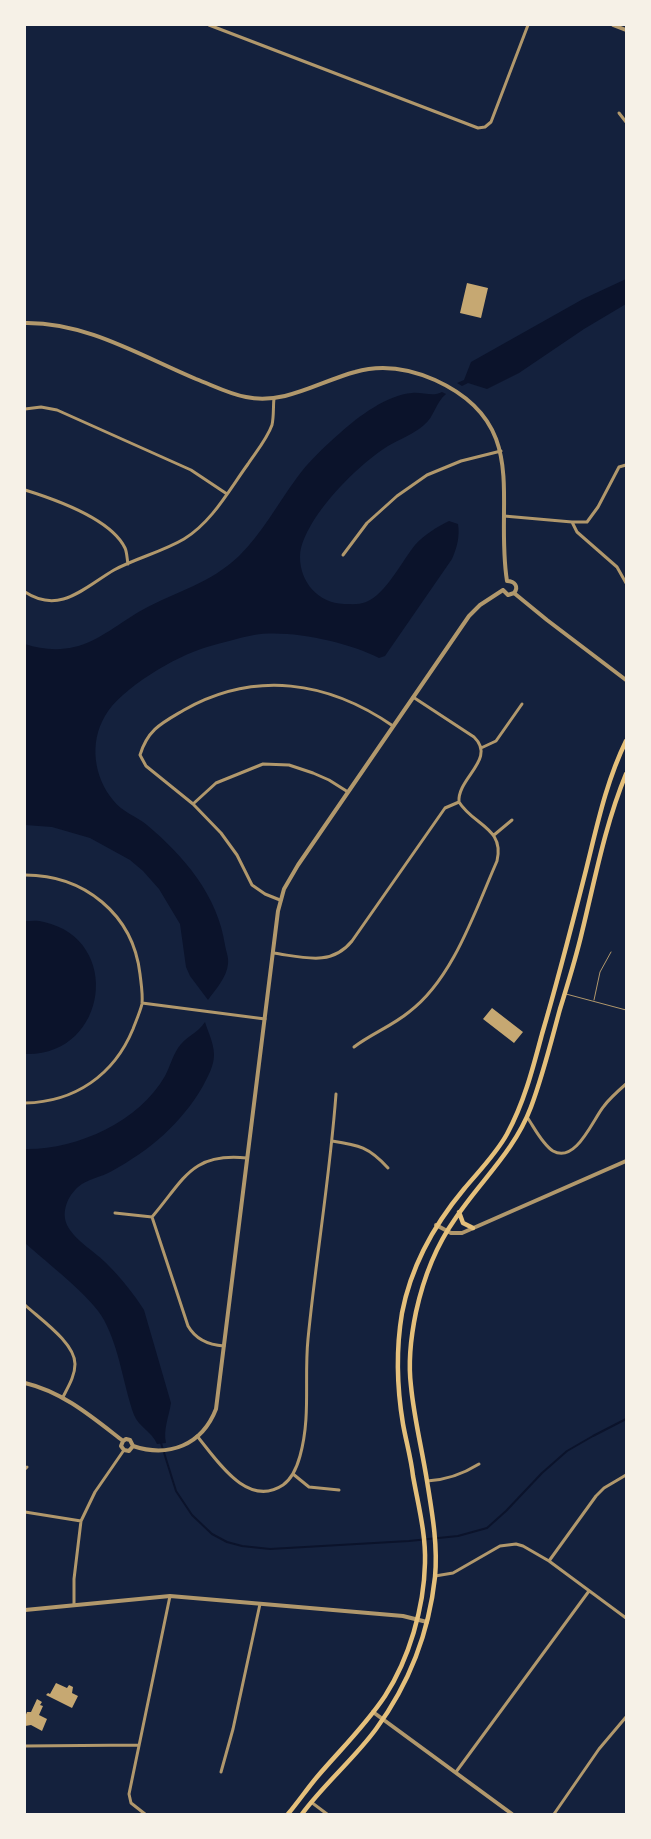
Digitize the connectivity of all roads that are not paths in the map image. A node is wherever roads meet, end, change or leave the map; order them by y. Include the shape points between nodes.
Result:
1 (209, 25) edge
2 (528, 25) edge
3 (613, 25) edge
4 (626, 30) edge
5 (619, 113) dead end
6 (626, 122) edge
7 (25, 323) edge
8 (274, 398) junction
9 (25, 409) edge
10 (501, 451) junction
11 (626, 464) edge
12 (25, 490) edge
13 (227, 494) junction
14 (504, 516) junction
15 (572, 522) junction
16 (343, 555) dead end
17 (128, 564) junction
18 (508, 581) junction
19 (626, 583) edge
20 (503, 590) junction
21 (25, 592) edge
22 (514, 593) junction
23 (626, 680) edge
24 (413, 697) junction
25 (522, 704) dead end
26 (393, 726) junction
27 (626, 742) edge
28 (481, 748) junction
29 (626, 774) edge
30 (348, 792) junction
31 (459, 802) junction
32 (193, 804) junction
33 (512, 820) dead end
34 (494, 835) junction
35 (25, 875) edge
36 (280, 900) junction
37 (611, 952) dead end
38 (273, 953) junction
39 (565, 994) junction
40 (594, 1002) junction
41 (142, 1003) junction
42 (626, 1010) edge
43 (264, 1019) junction
44 (354, 1047) dead end
45 (626, 1084) edge
46 (336, 1094) dead end
47 (25, 1103) edge
48 (527, 1117) junction
49 (332, 1141) junction
50 (247, 1158) junction
51 (626, 1161) edge
52 (388, 1168) dead end
53 (460, 1212) junction
54 (115, 1213) dead end
55 (152, 1217) junction
56 (436, 1225) junction
57 (473, 1228) junction
58 (447, 1231) junction
59 (25, 1305) edge
60 (224, 1346) junction
61 (25, 1383) edge
62 (63, 1397) junction
63 (197, 1436) junction
64 (123, 1441) junction
65 (133, 1446) junction
66 (124, 1450) junction
67 (479, 1464) dead end
68 (293, 1474) junction
69 (626, 1474) edge
70 (427, 1481) junction
71 (339, 1490) dead end
72 (25, 1512) edge
73 (82, 1521) junction
74 (549, 1561) junction
75 (435, 1576) junction
76 (589, 1591) junction
77 (170, 1596) junction
78 (260, 1604) junction
79 (74, 1606) junction
80 (25, 1610) edge
81 (626, 1618) edge
82 (417, 1619) junction
83 (427, 1622) junction
84 (374, 1712) junction
85 (626, 1716) edge
86 (383, 1719) junction
87 (25, 1746) edge
88 (139, 1746) junction
89 (221, 1772) dead end
90 (456, 1772) junction
91 (311, 1802) junction
92 (145, 1814) edge
93 (288, 1814) edge
94 (302, 1814) edge
95 (327, 1814) edge
96 (512, 1814) edge
97 (554, 1814) edge

1 - 2 street via 478,128 491,122
3 - 4 street
5 - 6 street
7 - 8 street via 79,330 233,394
8 - 10 street via 308,390 369,368 415,372 455,390 475,406 492,428
8 - 13 street via 272,424 267,436
9 - 13 street via 57,410 191,470
10 - 14 street via 505,476
10 - 16 street via 462,461 427,475 367,523
11 - 15 street via 619,468 587,522
12 - 17 street via 97,519 126,548
13 - 17 street via 205,522 184,538
14 - 15 street
14 - 18 street
15 - 19 street via 577,532 617,567
17 - 21 street via 64,600 42,600
18 - 20 street
18 - 22 street via 516,584
20 - 22 street via 508,595
20 - 24 street via 469,616
22 - 23 street
24 - 26 street
24 - 28 street via 474,737
25 - 28 street via 496,741
26 - 30 street
26 - 32 street via 354,703 311,689 256,687 210,697 161,723 148,736 140,755 146,766
27 - 56 main road via 601,807 566,949 519,1107 501,1144
28 - 31 street via 480,761 459,791
29 - 39 main road via 603,841
30 - 32 street via 329,780 289,765 263,764 216,783
30 - 36 street via 293,872
31 - 34 street
31 - 38 street via 445,808 342,952 318,958
32 - 36 street via 221,833 252,885
33 - 34 street
34 - 44 street via 497,861 445,973 409,1012
35 - 41 street via 76,884 114,913 133,944
36 - 38 street
37 - 40 lane via 600,972
38 - 43 street
39 - 40 lane
39 - 48 main road
40 - 42 lane
41 - 43 street
41 - 47 street via 127,1043 97,1080 58,1099
43 - 50 street
45 - 48 street via 603,1107 581,1141 569,1151 558,1153 551,1149
46 - 49 street
48 - 53 main road via 506,1155
49 - 52 street via 366,1149 377,1155
49 - 68 street via 307,1341 306,1416 300,1455
50 - 55 street via 216,1158 196,1166
50 - 60 street
51 - 57 street
53 - 57 main road via 462,1223
53 - 58 main road
54 - 55 street
55 - 60 street via 188,1326 205,1342
56 - 58 street
56 - 82 main road via 420,1256 403,1310 398,1341 403,1422 425,1556
57 - 58 street via 458,1234
58 - 70 main road via 423,1285 410,1354 410,1385
59 - 62 street via 64,1341 74,1356 74,1371
60 - 63 street via 216,1409
61 - 62 street
62 - 64 street
63 - 65 street via 169,1450
63 - 68 street via 243,1487 269,1491 282,1486
64 - 65 street via 128,1439
64 - 66 street via 121,1446
65 - 66 street via 128,1451
66 - 73 street via 94,1492
67 - 70 street via 456,1475
68 - 71 street via 309,1487
69 - 74 street via 596,1496
70 - 75 main road via 434,1528
72 - 73 street
73 - 79 street via 74,1579
74 - 75 street via 523,1546 506,1544 453,1573
74 - 76 street
75 - 83 main road
76 - 81 street
76 - 90 street
77 - 78 street
77 - 79 street
77 - 88 street
78 - 82 street
78 - 89 street
79 - 80 street
82 - 83 street
82 - 84 main road via 403,1661
83 - 86 main road via 412,1667
84 - 86 street
84 - 93 main road
85 - 97 street
86 - 90 street
86 - 91 main road
87 - 88 street
88 - 92 street via 129,1794 131,1803
90 - 96 street
91 - 94 main road
91 - 95 street

